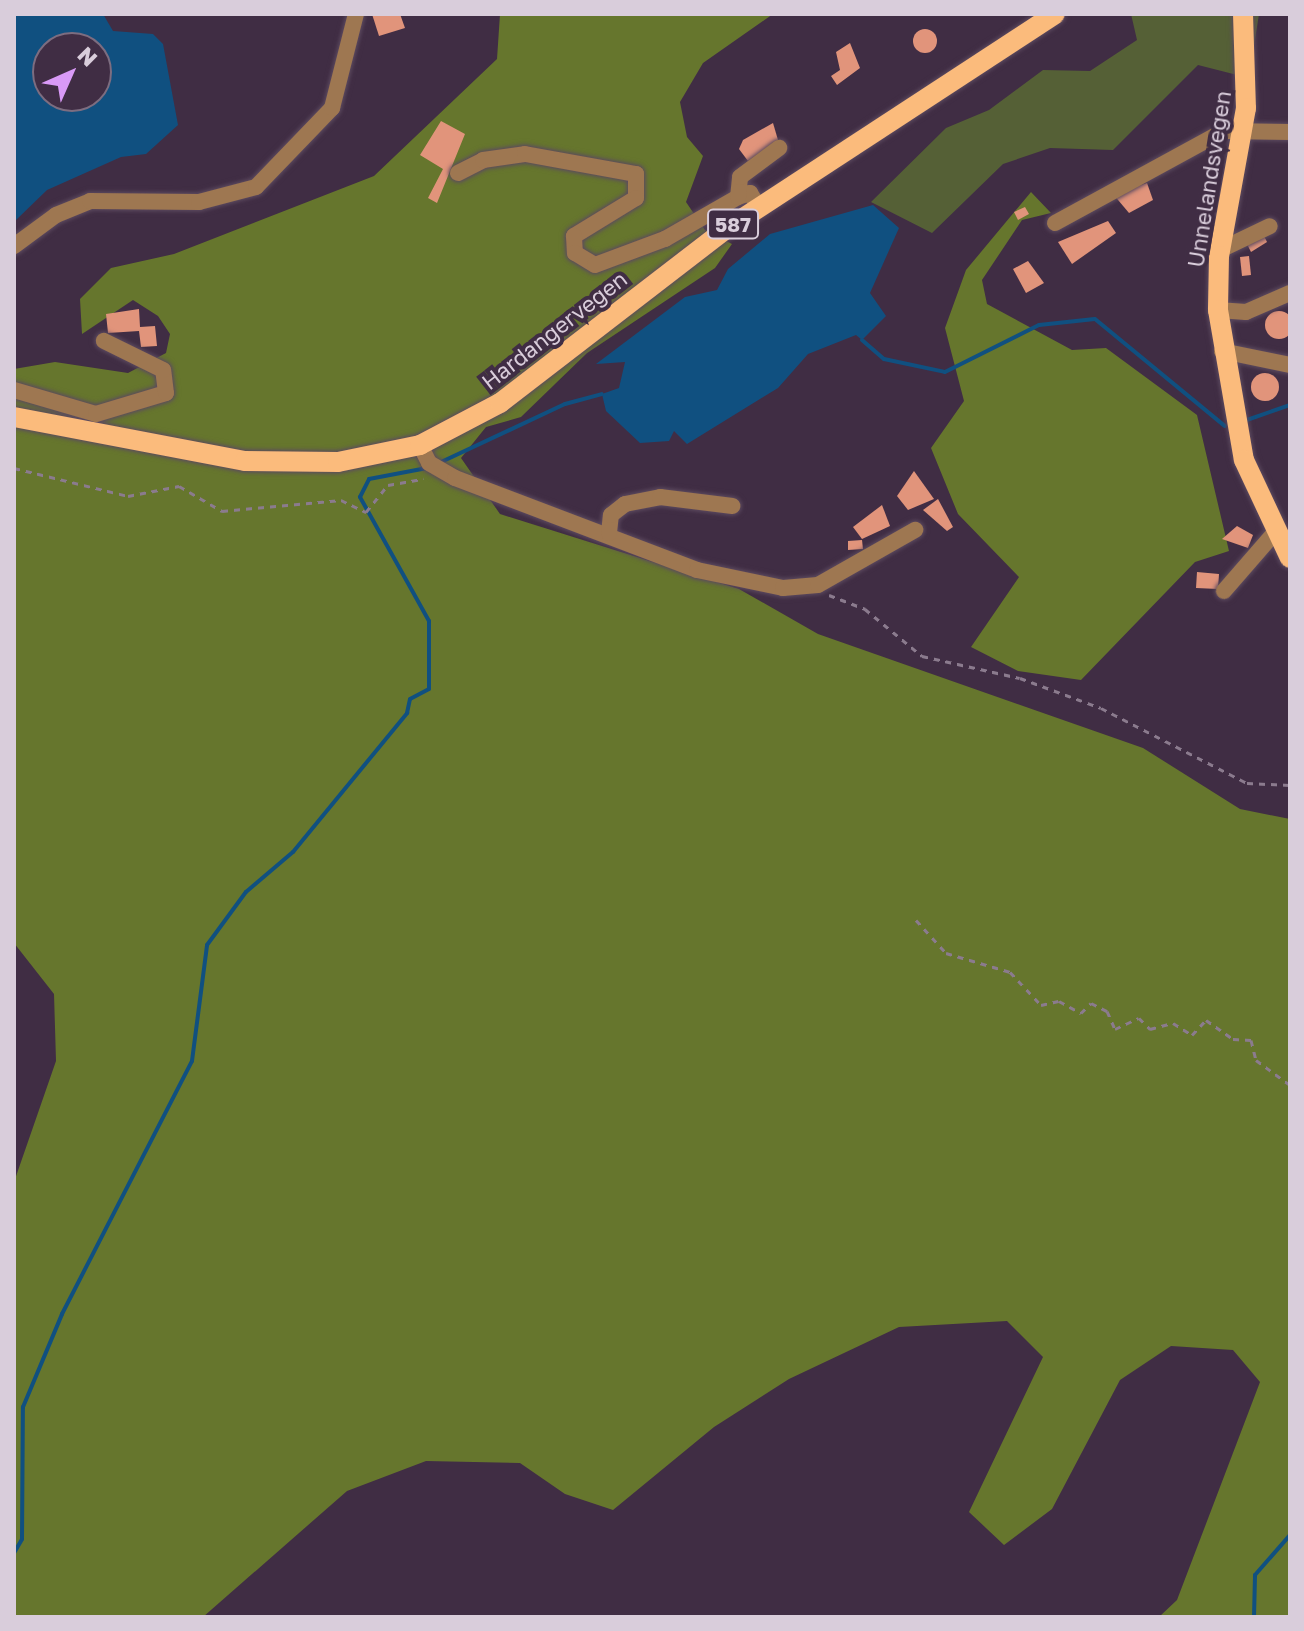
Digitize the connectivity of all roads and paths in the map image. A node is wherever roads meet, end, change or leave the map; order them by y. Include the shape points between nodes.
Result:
1 (356, 14) edge
2 (1055, 14) edge
3 (1243, 14) edge
4 (1242, 132) junction
5 (1290, 132) edge
6 (779, 148) dead end
7 (458, 173) dead end
8 (738, 197) junction
9 (759, 207) junction
10 (1055, 223) dead end
11 (1270, 226) dead end
12 (14, 246) edge
13 (1220, 250) junction
14 (1290, 293) edge
15 (1218, 310) junction
16 (104, 341) dead end
17 (1222, 351) junction
18 (1290, 365) edge
19 (14, 390) edge
20 (14, 417) edge
21 (420, 445) junction
22 (14, 468) edge
23 (436, 468) junction
24 (732, 506) dead end
25 (915, 530) dead end
26 (1277, 530) junction
27 (609, 533) junction
28 (1290, 558) edge
29 (808, 588) junction
30 (1224, 591) dead end
31 (1290, 785) edge
32 (916, 920) dead end
33 (1290, 1085) edge

1 - 12 street via 332,108 256,187 199,202 90,201 56,215
2 - 9 main road, Hardangervegen / 587
3 - 4 main road, Unnelandsvegen via 1249,66
4 - 5 street
4 - 10 street via 1224,131
4 - 13 main road, Unnelandsvegen
6 - 8 street via 740,177
7 - 8 street via 483,160 525,154 636,174 642,182 636,198 574,236 575,253 595,265 665,239
8 - 9 street via 750,193
9 - 21 main road, Hardangervegen / 587 via 500,403
11 - 13 street
13 - 15 main road, Unnelandsvegen
14 - 15 street via 1246,312
15 - 17 main road, Unnelandsvegen
16 - 19 street via 163,370 166,393 96,414
17 - 18 street
17 - 26 main road, Unnelandsvegen via 1244,460
20 - 21 main road, Hardangervegen / 587 via 245,461 338,462
21 - 23 street
22 - 23 path via 128,496 179,486 222,511 341,500 366,512 388,485 433,476
23 - 27 street
24 - 27 street via 660,497 625,504 611,515
25 - 29 street
26 - 28 main road, Unnelandsvegen
26 - 30 street
27 - 29 street via 697,570
29 - 31 path via 865,609 938,663 1020,678 1134,723 1247,783
32 - 33 path via 946,953 1010,972 1041,1005 1059,1001 1081,1013 1091,1003 1107,1011 1115,1029 1139,1018 1150,1029 1173,1023 1192,1035 1206,1020 1233,1039 1251,1040 1256,1060

